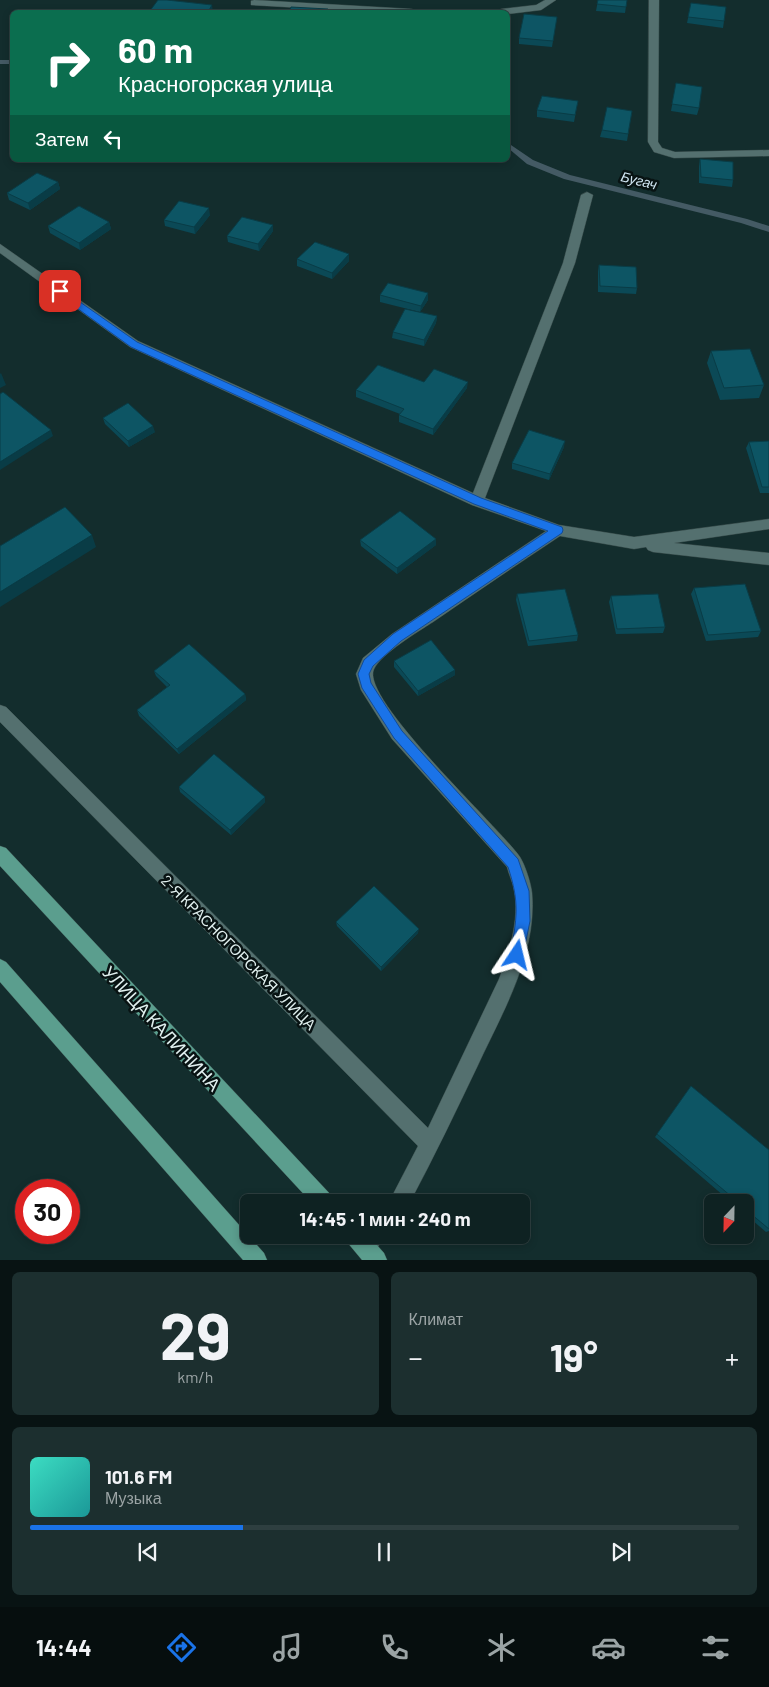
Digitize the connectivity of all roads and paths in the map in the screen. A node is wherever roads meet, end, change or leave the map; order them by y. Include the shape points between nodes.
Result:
1 (551, 0) edge
2 (654, 0) edge
3 (254, 4) dead end
4 (372, 10) edge
5 (510, 11) edge
6 (769, 153) edge
7 (587, 195) dead end
8 (0, 248) edge
9 (477, 501) junction
10 (769, 524) edge
11 (558, 530) junction
12 (634, 543) junction
13 (769, 559) edge
14 (0, 712) edge
15 (0, 854) edge
16 (0, 968) edge
17 (430, 1144) junction
18 (317, 1194) edge
19 (403, 1194) edge
20 (257, 1260) edge

1 - 5 street via 538,8
2 - 6 street via 653,142 658,150 674,155
3 - 4 street
7 - 9 street via 569,263
8 - 9 street via 134,344
9 - 11 street
10 - 12 street
11 - 12 street
11 - 17 street via 397,638 368,663 364,674 366,685 398,734 514,863 523,891 524,921 507,983
12 - 13 street
14 - 17 street, 2-Я КРАСНОГОРСКАЯ УЛИЦА
15 - 18 main road, УЛИЦА КАЛИНИНА
16 - 20 main road
17 - 19 street

